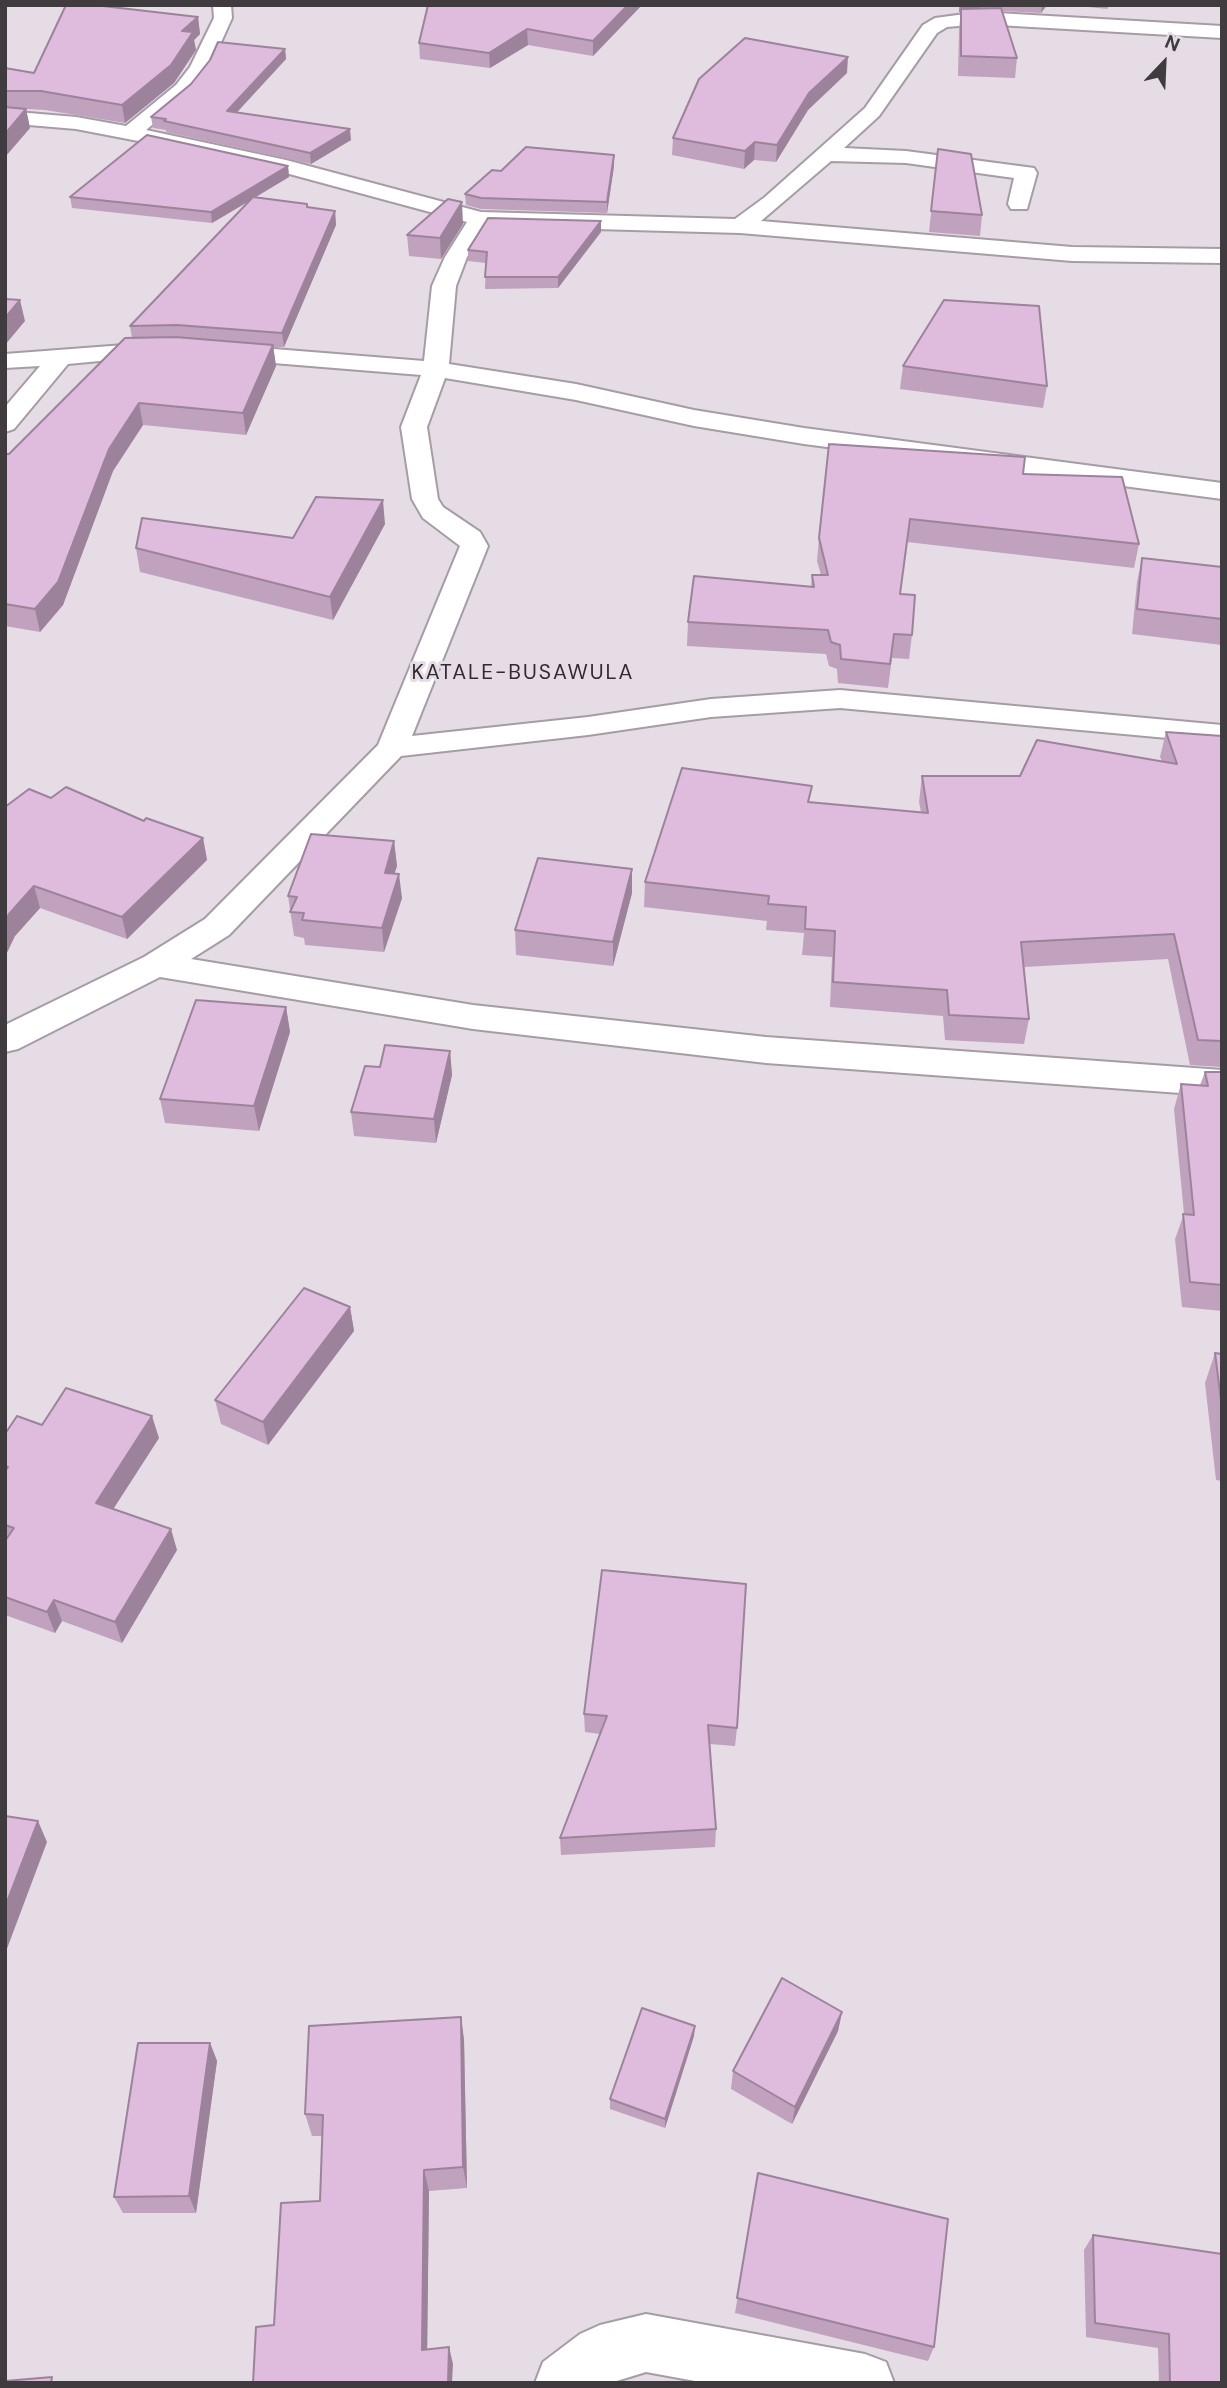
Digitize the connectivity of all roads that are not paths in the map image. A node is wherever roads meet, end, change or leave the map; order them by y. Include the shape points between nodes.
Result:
1 (222, 5) edge
2 (1222, 32) edge
3 (5, 117) edge
4 (128, 135) junction
5 (823, 154) junction
6 (1019, 204) dead end
7 (480, 219) junction
8 (740, 226) junction
9 (1222, 256) edge
10 (59, 359) junction
11 (5, 361) edge
12 (436, 369) junction
13 (5, 424) edge
14 (1222, 491) edge
15 (1222, 734) edge
16 (392, 748) junction
17 (156, 965) junction
18 (5, 1040) edge
19 (1222, 1083) edge
20 (564, 2383) edge
21 (865, 2383) edge

1 - 4 street via 223,18 199,69 183,89
2 - 5 street via 980,18 942,22 930,29 872,112
3 - 4 street via 76,123
4 - 7 street via 286,166
5 - 6 street via 906,157 1026,173
5 - 8 street
7 - 8 street
7 - 12 street via 444,286
8 - 9 street via 1072,254
10 - 11 street
10 - 12 street via 127,350 200,351
10 - 13 street
12 - 14 street via 804,436
12 - 16 street via 414,427 425,499 433,512 470,538 474,546
15 - 16 street via 840,699 711,708
16 - 17 street via 217,927
17 - 18 street
17 - 19 street via 473,1017 753,1049
20 - 21 street via 600,2354 646,2343

